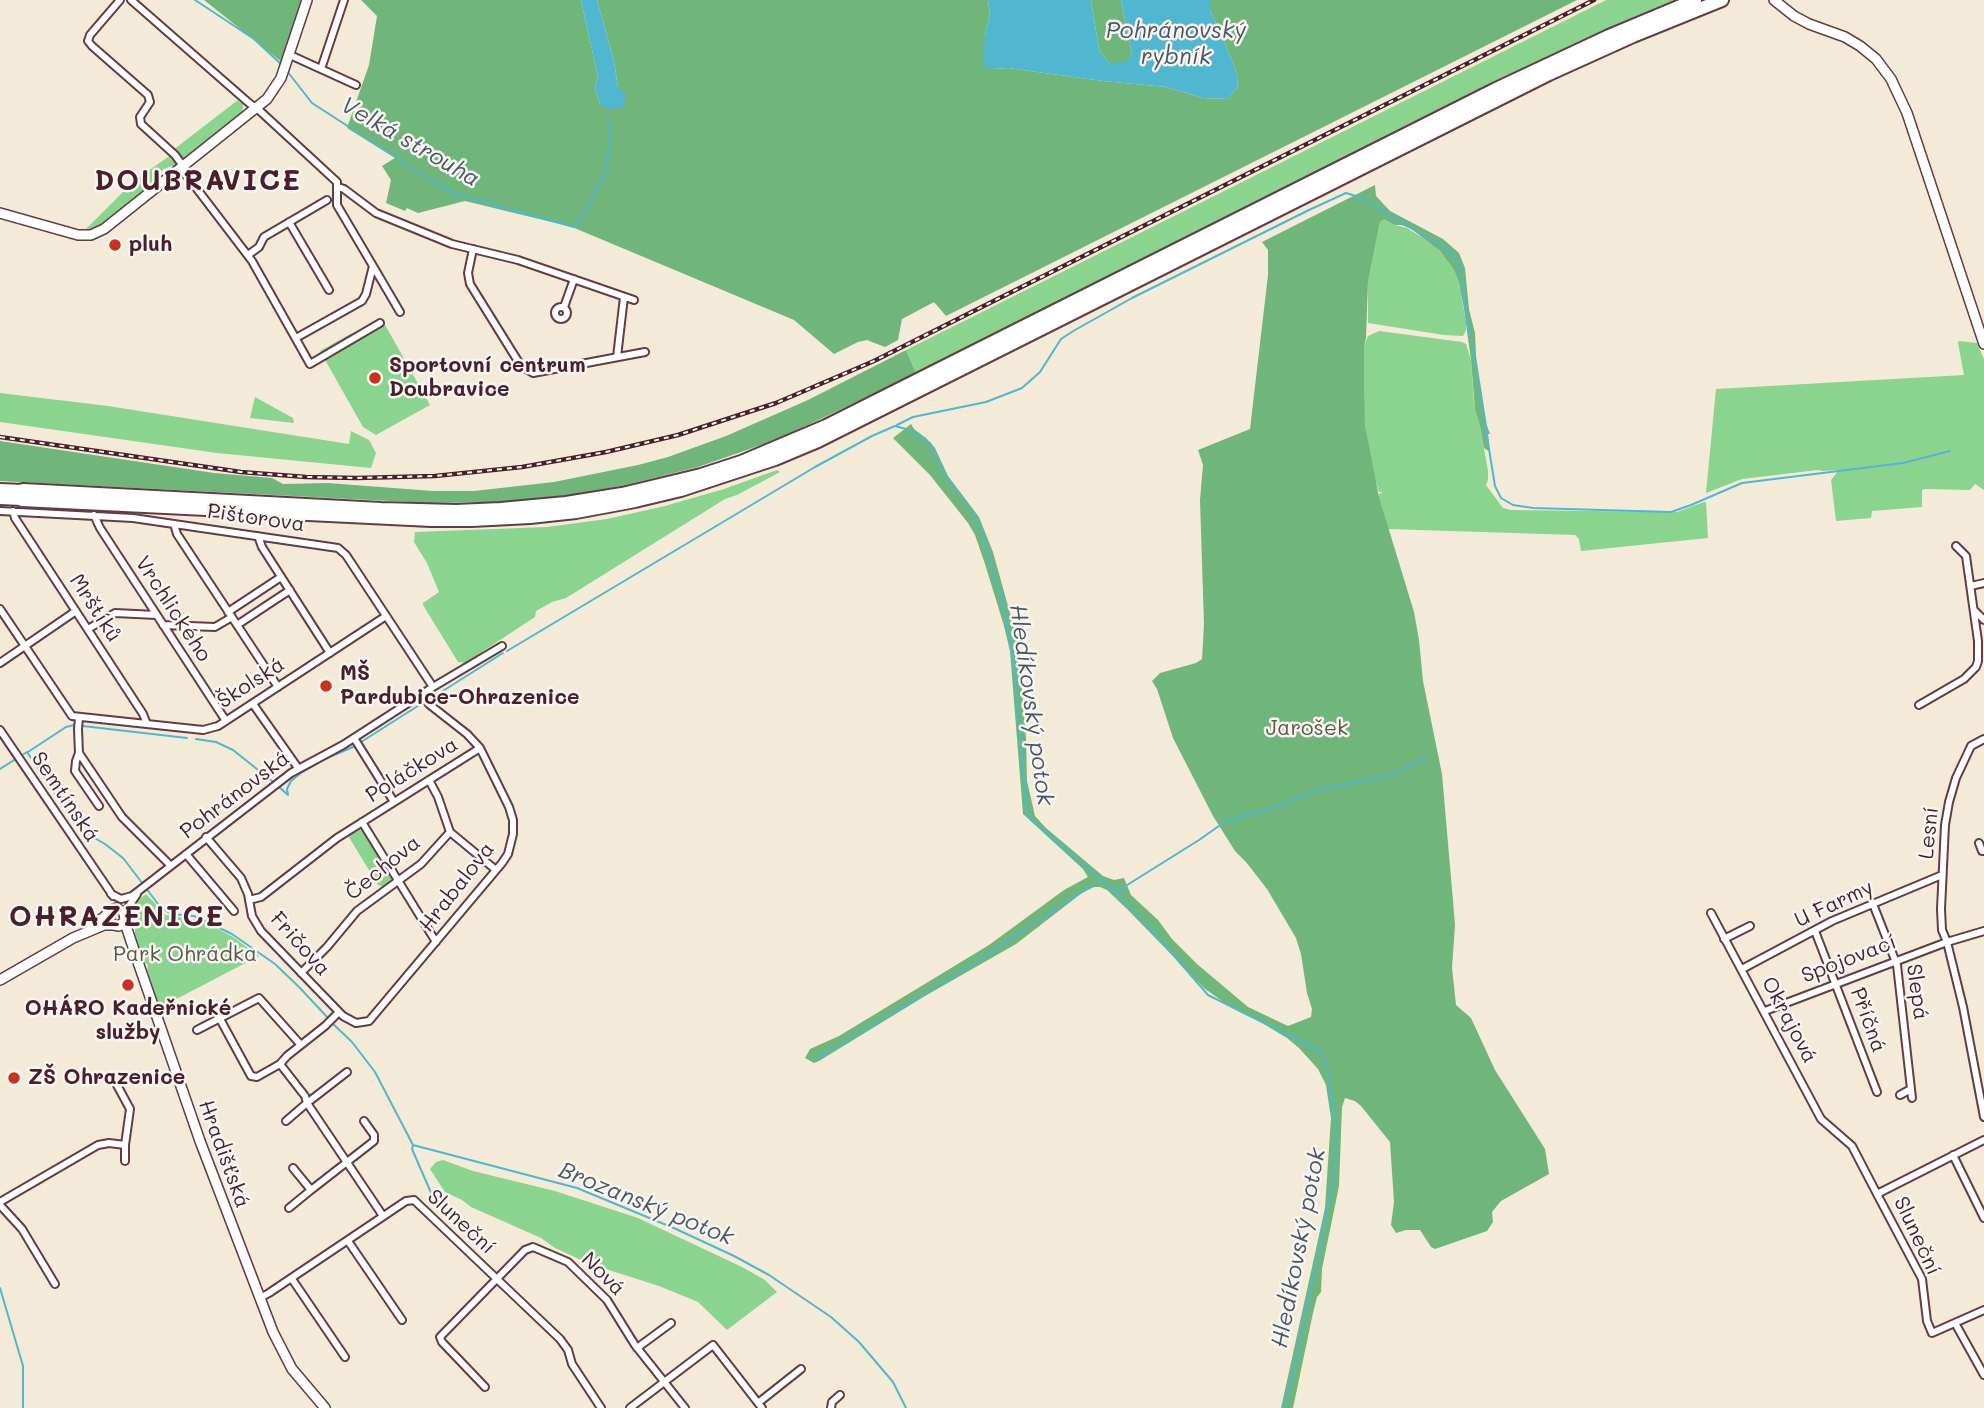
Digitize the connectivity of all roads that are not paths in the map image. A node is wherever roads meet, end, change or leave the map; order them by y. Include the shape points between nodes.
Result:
1 (120, 0) edge
2 (131, 0) edge
3 (307, 0) edge
4 (344, 0) edge
5 (1695, 0) edge
6 (1722, 0) edge
7 (1774, 0) edge
8 (290, 55) junction
9 (321, 69) junction
10 (356, 85) dead end
11 (257, 109) junction
12 (182, 167) junction
13 (338, 187) junction
14 (327, 200) dead end
15 (0, 213) edge
16 (289, 222) junction
17 (473, 249) junction
18 (248, 255) junction
19 (373, 266) junction
20 (573, 279) junction
21 (329, 290) dead end
22 (624, 297) junction
23 (634, 300) dead end
24 (564, 307) dead end
25 (400, 312) dead end
26 (380, 323) dead end
27 (296, 338) junction
28 (1984, 344) edge
29 (645, 352) dead end
30 (617, 357) junction
31 (0, 489) edge
32 (22, 495) junction
33 (0, 499) edge
34 (0, 511) edge
35 (13, 511) junction
36 (94, 515) junction
37 (174, 524) junction
38 (258, 536) junction
39 (1956, 546) dead end
40 (281, 577) junction
41 (1984, 583) edge
42 (1971, 586) junction
43 (290, 590) junction
44 (0, 609) edge
45 (76, 611) junction
46 (1975, 611) junction
47 (230, 614) junction
48 (156, 615) junction
49 (386, 616) junction
50 (1984, 620) edge
51 (163, 625) junction
52 (237, 625) junction
53 (88, 629) junction
54 (1981, 640) edge
55 (502, 646) dead end
56 (24, 647) junction
57 (330, 653) junction
58 (0, 663) edge
59 (278, 687) junction
60 (433, 687) junction
61 (421, 694) junction
62 (253, 704) junction
63 (1919, 705) dead end
64 (226, 721) junction
65 (78, 723) junction
66 (146, 724) junction
67 (0, 730) edge
68 (354, 738) junction
69 (1984, 739) edge
70 (480, 748) junction
71 (79, 753) junction
72 (298, 768) junction
73 (429, 780) junction
74 (394, 802) junction
75 (99, 806) dead end
76 (362, 822) junction
77 (450, 832) junction
78 (206, 837) junction
79 (1979, 843) dead end
80 (1984, 851) edge
81 (186, 854) junction
82 (171, 866) junction
83 (496, 870) junction
84 (1942, 875) junction
85 (397, 882) junction
86 (103, 883) junction
87 (142, 888) junction
88 (111, 894) junction
89 (249, 900) junction
90 (1873, 904) junction
91 (114, 910) junction
92 (234, 911) dead end
93 (1711, 913) dead end
94 (126, 918) junction
95 (114, 925) junction
96 (1750, 926) dead end
97 (1815, 931) junction
98 (1984, 931) edge
99 (1724, 939) junction
100 (436, 942) junction
101 (1947, 943) junction
102 (60, 945) junction
103 (1895, 961) junction
104 (139, 965) junction
105 (1742, 970) junction
106 (301, 973) junction
107 (0, 980) edge
108 (1836, 983) junction
109 (1765, 1011) junction
110 (336, 1014) junction
111 (220, 1019) junction
112 (362, 1023) joint
113 (197, 1030) dead end
114 (300, 1044) junction
115 (280, 1064) junction
116 (347, 1072) dead end
117 (1873, 1083) junction
118 (117, 1085) dead end
119 (1865, 1087) dead end
120 (1911, 1089) junction
121 (1877, 1093) dead end
122 (1900, 1095) dead end
123 (1912, 1098) dead end
124 (307, 1103) junction
125 (1984, 1117) edge
126 (286, 1121) dead end
127 (364, 1121) dead end
128 (1984, 1140) edge
129 (125, 1145) junction
130 (1953, 1155) junction
131 (125, 1161) dead end
132 (346, 1162) junction
133 (293, 1168) dead end
134 (311, 1190) junction
135 (1877, 1194) junction
136 (0, 1203) edge
137 (289, 1208) dead end
138 (383, 1216) junction
139 (1984, 1218) edge
140 (348, 1241) junction
141 (496, 1278) junction
142 (292, 1279) junction
143 (55, 1284) dead end
144 (260, 1298) junction
145 (1984, 1310) edge
146 (402, 1320) dead end
147 (671, 1323) dead end
148 (1955, 1323) junction
149 (637, 1348) junction
150 (345, 1357) dead end
151 (801, 1369) dead end
152 (1984, 1375) edge
153 (664, 1382) junction
154 (485, 1387) dead end
155 (840, 1395) dead end
156 (760, 1405) edge
157 (325, 1408) edge
158 (601, 1408) edge
159 (630, 1408) edge
160 (685, 1408) edge
161 (831, 1408) edge

1 - 12 street via 88,41 147,94 150,102 140,117 142,124
2 - 11 street
3 - 8 street
4 - 9 street
5 - 32 highway via 1494,90 827,426 701,475 566,503 456,511
6 - 32 highway via 1549,74 818,441 681,490 576,512 472,520
7 - 28 street via 1794,16 1860,46 1891,79 1907,113
8 - 9 street
8 - 11 street via 272,93
9 - 10 street
11 - 12 street
11 - 13 street via 332,176
12 - 15 street via 91,235
12 - 18 street
13 - 17 street via 376,213
13 - 19 street via 335,201
14 - 16 street
16 - 18 street via 264,237
16 - 21 street
17 - 20 street
17 - 30 street via 470,284 521,366 533,373
18 - 27 street
19 - 25 street
19 - 27 street via 364,299
20 - 22 street
20 - 24 street
22 - 23 street
22 - 30 street
26 - 27 street via 310,364
29 - 30 street
31 - 32 main road
32 - 33 main road
34 - 35 street, Pištorova
35 - 36 street, Pištorova
35 - 45 street, Mrštíků
36 - 37 street, Pištorova
36 - 48 street, Vrchlického
37 - 38 street, Pištorova
37 - 47 street
38 - 40 street
38 - 49 street, Pištorova via 342,551
39 - 42 street via 1966,556
40 - 43 street
40 - 47 street
41 - 42 street
42 - 46 street
43 - 52 street
43 - 57 street
44 - 56 street
45 - 53 street, Mrštíků
45 - 56 street
46 - 50 street
46 - 54 street
47 - 51 street via 215,627
47 - 52 street
48 - 51 street, Vrchlického
48 - 53 street via 115,613
49 - 57 street, Školská
49 - 60 street, Pištorova
51 - 64 street, Vrchlického
52 - 59 street
53 - 66 street, Mrštíků
54 - 63 street via 1976,667
55 - 60 street, Pohránovská
56 - 58 street
56 - 65 street, Školská
57 - 59 street, Školská
59 - 62 street, Školská
60 - 61 street, Pohránovská
61 - 68 street, Pohránovská
61 - 70 street, Hrabalova
62 - 64 street, Školská
62 - 72 street
64 - 66 street, Školská via 206,730
65 - 66 street, Školská
65 - 71 street
67 - 86 street, Semtínská
68 - 72 street, Pohránovská
68 - 74 street
69 - 84 street, Lesní via 1971,746 1956,778 1945,825
70 - 73 street, Poláčkova
70 - 83 street, Hrabalova via 513,820 510,848
71 - 75 street via 75,771
71 - 82 street, Pohránovská via 122,817
72 - 78 street, Pohránovská
73 - 74 street, Poláčkova
73 - 77 street, Čechova
74 - 76 street, Poláčkova
76 - 85 street, Poláčkova
76 - 89 street, Poláčkova via 265,894
77 - 83 street
77 - 85 street, Čechova
78 - 81 street, Pohránovská
78 - 89 street, Fričova via 235,870
79 - 80 street
81 - 82 street, Pohránovská
81 - 92 street
82 - 87 street, Pohránovská
83 - 100 street, Hrabalova
84 - 90 street, U Farmy
84 - 101 street, Lesní via 1942,930
85 - 100 street, Poláčkova
85 - 106 street, Čechova via 357,911
86 - 88 street, Semtínská
86 - 91 street, Semtínská
87 - 88 street via 124,899
87 - 91 street, Pohránovská
87 - 94 street, Pohránovská
88 - 91 street, Semtínská
89 - 106 street, Fričova via 261,931
90 - 97 street, U Farmy
90 - 103 street, Slepá
91 - 94 street via 124,912
91 - 95 street via 108,919
91 - 102 street
93 - 99 street, Okrajová
94 - 95 street via 121,925
94 - 104 street, Hradišťská
95 - 102 street
95 - 104 street, Hradišťská
96 - 99 street
97 - 105 street, U Farmy
97 - 108 street, Příčná
98 - 101 street
99 - 105 street, Okrajová
100 - 112 street, Hrabalova via 371,1019
101 - 103 street, Spojovací
101 - 125 street, Lesní
102 - 107 street
103 - 108 street, Spojovací
103 - 120 street, Slepá
104 - 144 street, Hradišťská
105 - 109 street, Okrajová
106 - 110 street, Fričova
108 - 109 street, Spojovací
108 - 117 street, Příčná
109 - 135 street, Okrajová via 1821,1119 1852,1146
110 - 112 street, Fričova
110 - 114 street
111 - 113 street
111 - 114 street via 258,998
111 - 115 street via 251,1076
114 - 115 street
115 - 124 street
116 - 124 street
117 - 119 street, Příčná
117 - 121 street, Příčná
118 - 129 street via 130,1109
120 - 122 street
120 - 123 street, Slepá
124 - 126 street
124 - 132 street
127 - 132 street via 374,1140
128 - 130 street
129 - 131 street
129 - 136 street via 109,1143 89,1149
130 - 135 street
130 - 139 street
132 - 134 street
132 - 138 street
133 - 134 street
134 - 137 street
135 - 148 street, Sluneční via 1922,1279 1932,1333
136 - 143 street via 22,1228
138 - 140 street, Sluneční
138 - 141 street, Sluneční via 414,1200
140 - 142 street, Sluneční
140 - 146 street
141 - 149 street, Nová via 530,1247 564,1260 610,1303
141 - 154 street via 440,1337
141 - 158 street, Sluneční via 562,1341
142 - 144 street, Sluneční
142 - 150 street
144 - 157 street, Hradišťská via 285,1359
145 - 148 street
147 - 149 street
148 - 152 street
149 - 153 street, Nová
151 - 156 street
153 - 156 street via 713,1345
153 - 159 street
153 - 160 street, Nová
155 - 161 street

